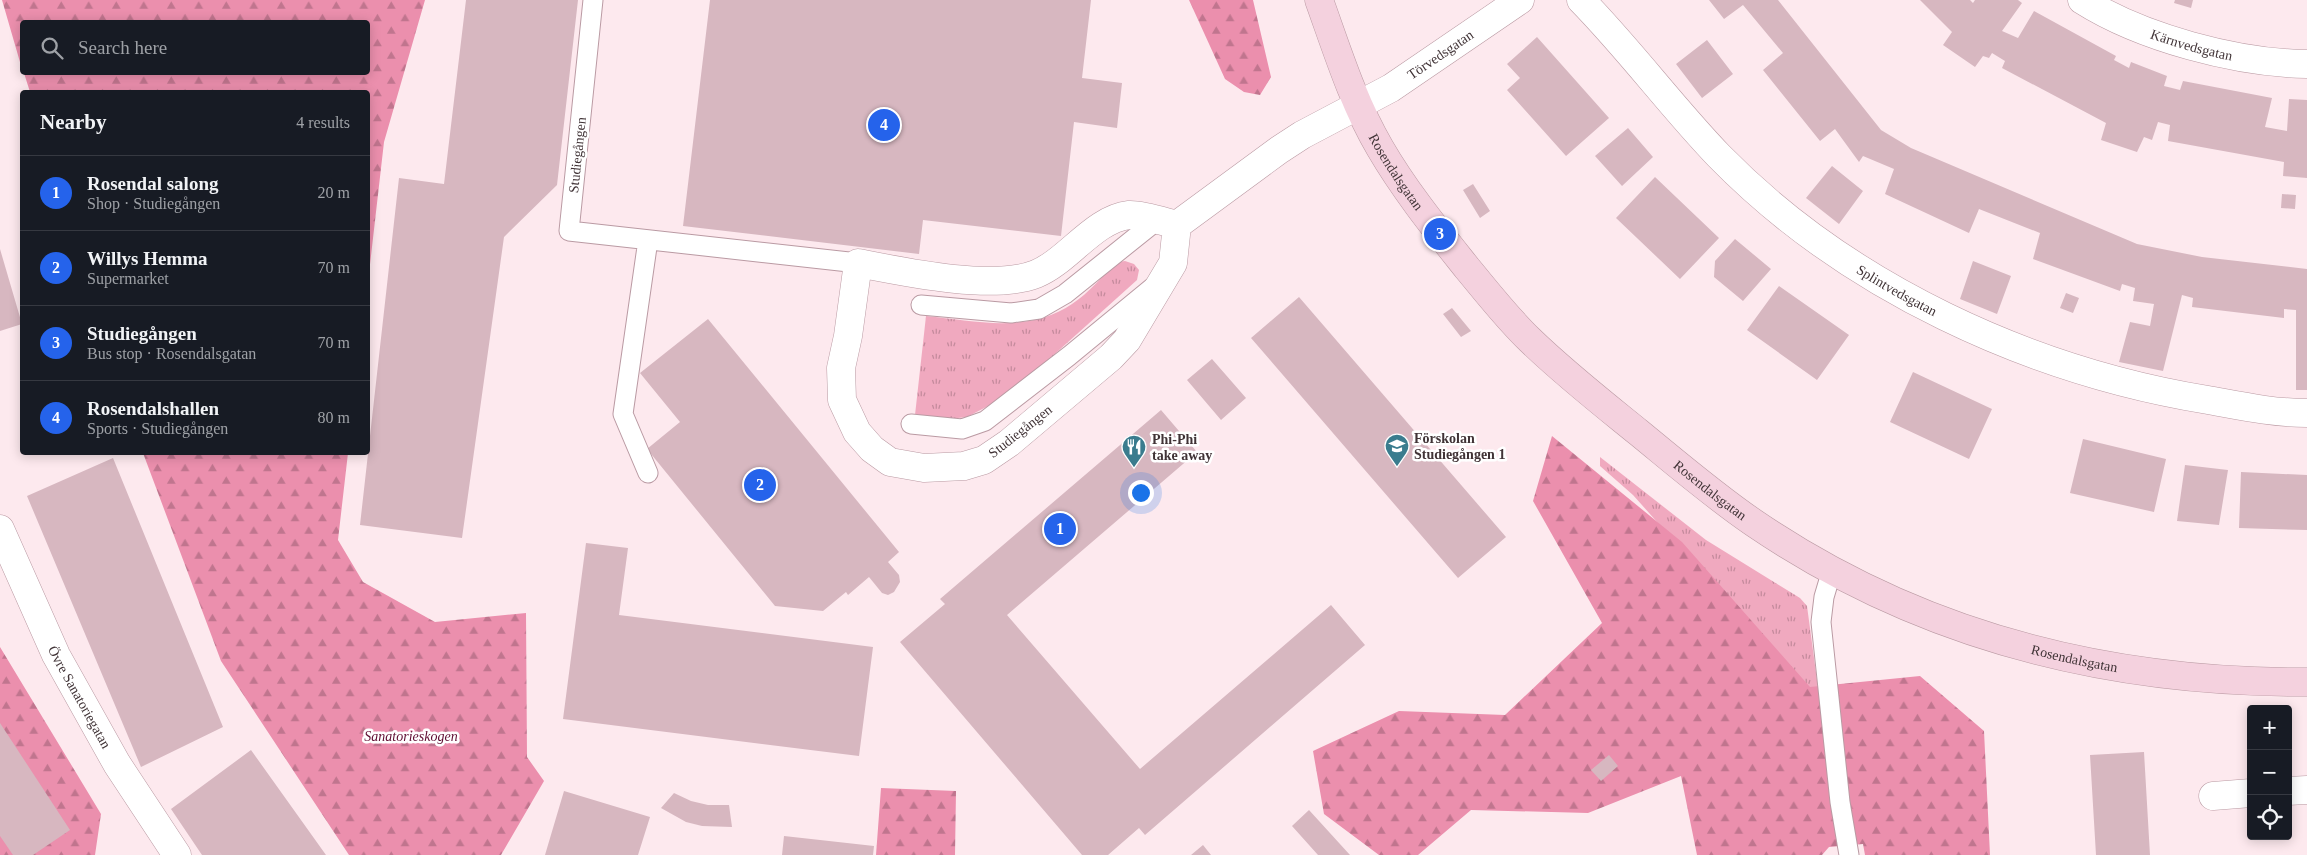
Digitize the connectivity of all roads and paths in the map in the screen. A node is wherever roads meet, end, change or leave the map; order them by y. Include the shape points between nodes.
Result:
1 (593, 0) edge
2 (1319, 0) edge
3 (1520, 0) edge
4 (1581, 0) edge
5 (2082, 0) edge
6 (2307, 64) edge
7 (1358, 105) junction
8 (1167, 222) junction
9 (648, 240) junction
10 (858, 263) junction
11 (1164, 280) junction
12 (921, 304) dead end
13 (2307, 413) edge
14 (911, 424) dead end
15 (648, 472) dead end
16 (0, 529) edge
17 (1832, 570) junction
18 (2307, 682) edge
19 (2307, 790) edge
20 (2292, 791) edge
21 (2247, 793) edge
22 (2213, 796) dead end
23 (177, 855) edge
24 (1849, 855) edge

1 - 9 lane, Studiegången via 569,231
2 - 7 street, Rosendalsgatan
3 - 7 street, Törvedsgatan via 1432,62
4 - 13 street, Splintvedsgatan via 1720,157 1768,201 1819,240 1926,309 2044,360 2108,378 2170,394 2279,413
5 - 6 street, Kärnvedsgatan via 2146,31 2222,53 2277,64
7 - 8 street via 1279,150
7 - 17 street, Rosendalsgatan via 1380,148 1420,209 1488,294 1529,339 1713,493 1755,524
8 - 10 street, Studiegången via 1129,215 1110,222 1055,265 1035,275 1008,281 915,274
8 - 11 street, Studiegången via 1173,263
8 - 12 lane via 1039,309 1011,313
9 - 10 lane, Studiegången
9 - 15 lane via 624,414
10 - 11 street, Studiegången via 841,368 842,400 857,432 872,449 890,462 932,468 964,466 984,460 1009,443 1111,357 1127,340
11 - 14 lane via 985,421 962,429
16 - 23 street, Övre Sanatoriegatan via 56,655 117,764
17 - 18 street, Rosendalsgatan via 1896,602 1960,627 2024,648 2079,661 2202,680
17 - 24 lane via 1821,622 1840,802
19 - 20 street
21 - 22 street

